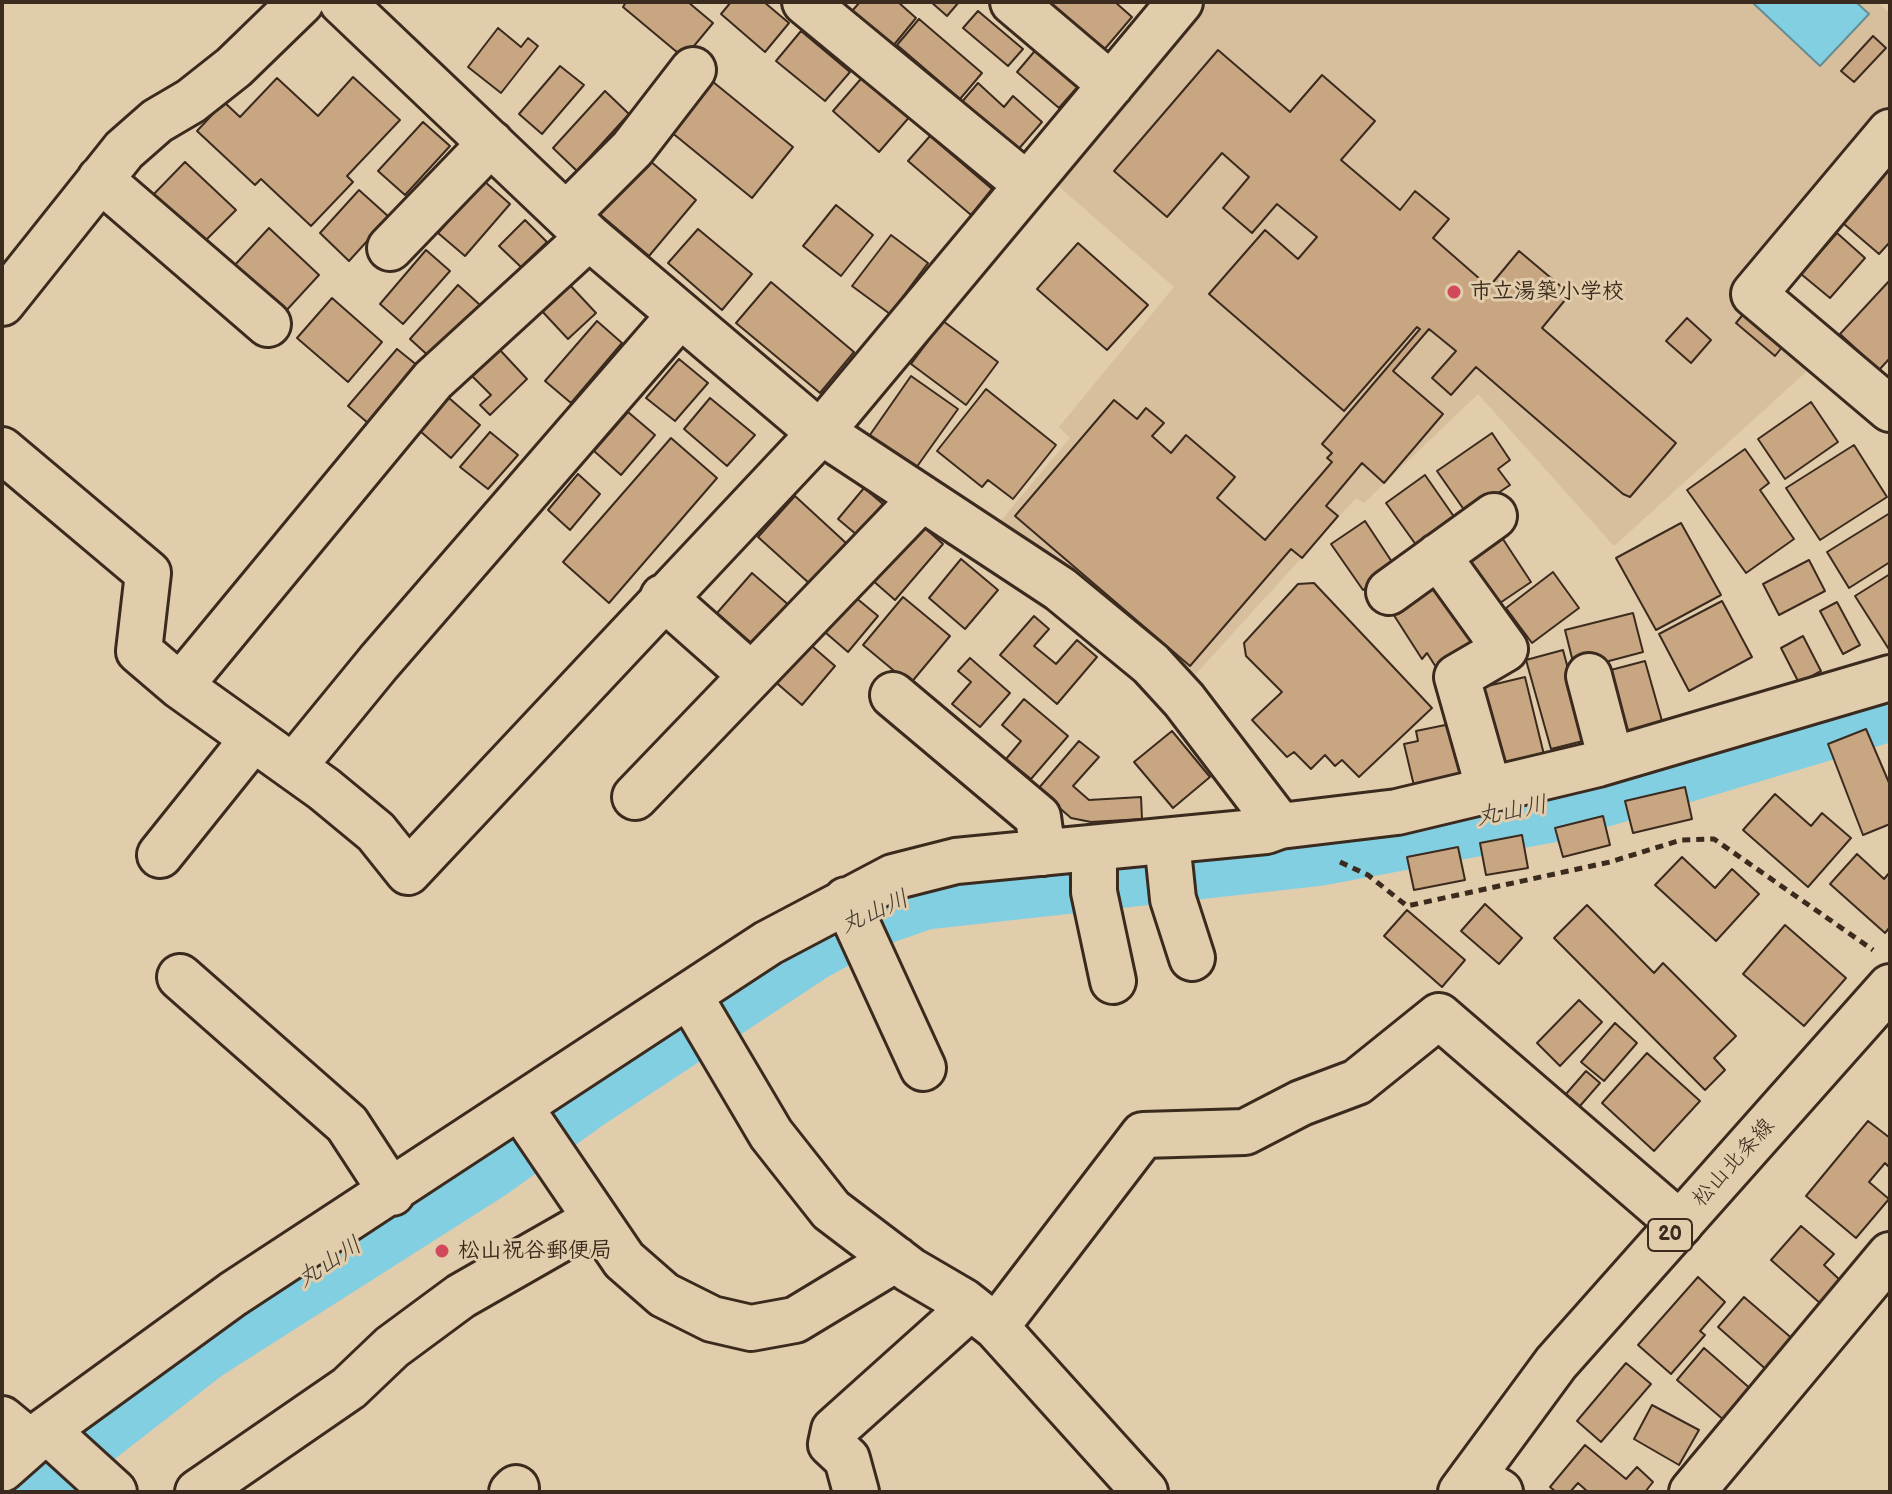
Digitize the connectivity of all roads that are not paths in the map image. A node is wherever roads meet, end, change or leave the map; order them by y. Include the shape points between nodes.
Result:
1 (301, 2) edge
2 (342, 2) edge
3 (805, 2) edge
4 (1013, 2) edge
5 (1180, 2) edge
6 (693, 70) dead end
7 (1111, 85) junction
8 (1890, 132) edge
9 (491, 143) junction
10 (100, 179) junction
11 (1027, 185) junction
12 (578, 226) junction
13 (390, 248) dead end
14 (2, 303) edge
15 (680, 315) junction
16 (268, 324) dead end
17 (1890, 409) edge
18 (822, 431) junction
19 (2, 450) edge
20 (922, 498) junction
21 (1494, 516) dead end
22 (1438, 556) junction
23 (1389, 592) dead end
24 (663, 597) junction
25 (751, 675) junction
26 (1589, 676) dead end
27 (1890, 678) edge
28 (180, 686) junction
29 (893, 695) dead end
30 (253, 739) junction
31 (1611, 760) junction
32 (293, 767) junction
33 (1489, 790) junction
34 (635, 797) dead end
35 (1280, 826) junction
36 (1043, 853) junction
37 (160, 855) dead end
38 (1169, 858) junction
39 (1094, 867) junction
40 (851, 912) junction
41 (1192, 958) dead end
42 (1884, 970) edge
43 (180, 977) dead end
44 (1113, 981) dead end
45 (690, 996) junction
46 (923, 1068) dead end
47 (530, 1123) junction
48 (392, 1193) junction
49 (594, 1220) junction
50 (1680, 1224) junction
51 (1890, 1255) edge
52 (896, 1259) junction
53 (983, 1317) junction
54 (26, 1438) edge
55 (1478, 1487) edge
56 (114, 1492) edge
57 (198, 1492) edge
58 (856, 1492) edge
59 (1145, 1492) edge
60 (1692, 1492) edge

1 - 10 street via 234,67 146,130
2 - 9 street
3 - 11 street
4 - 7 street
5 - 7 street
6 - 12 street
7 - 11 street
8 - 17 street via 1754,294
9 - 12 street
9 - 13 street
10 - 14 street
10 - 16 street
11 - 18 street
12 - 15 street
12 - 28 street via 433,380
15 - 18 street
15 - 32 street
18 - 20 street
18 - 24 street
19 - 28 street via 148,573 139,651
20 - 25 street
20 - 35 street via 1060,589 1151,664
21 - 22 street
22 - 23 street
22 - 33 street via 1505,649 1457,677
24 - 25 street
24 - 32 street via 408,872 376,832
25 - 34 street
26 - 31 street
27 - 31 street
28 - 30 street
29 - 36 street via 1038,817
30 - 32 street
30 - 37 street
31 - 33 street
33 - 35 street via 1397,812
35 - 38 street
36 - 39 street
36 - 40 street via 956,861 893,877
38 - 39 street
38 - 41 street via 1173,899
39 - 44 street
40 - 45 street via 768,943
40 - 46 street
42 - 50 street, 松山北条線 / 20
43 - 48 street via 347,1124
45 - 47 street
45 - 52 street via 801,1175 831,1210
47 - 48 street
47 - 49 street
48 - 54 street via 233,1294
49 - 52 street via 624,1260 664,1295 712,1319 751,1328 795,1320
49 - 57 street via 461,1296 392,1347 349,1388
50 - 53 street via 1439,1016 1357,1082 1245,1132 1143,1135
50 - 55 street, 松山北条線 / 20 via 1556,1363
51 - 60 street
52 - 53 street
53 - 58 street via 834,1430 831,1444 847,1459
53 - 59 street
54 - 56 street

